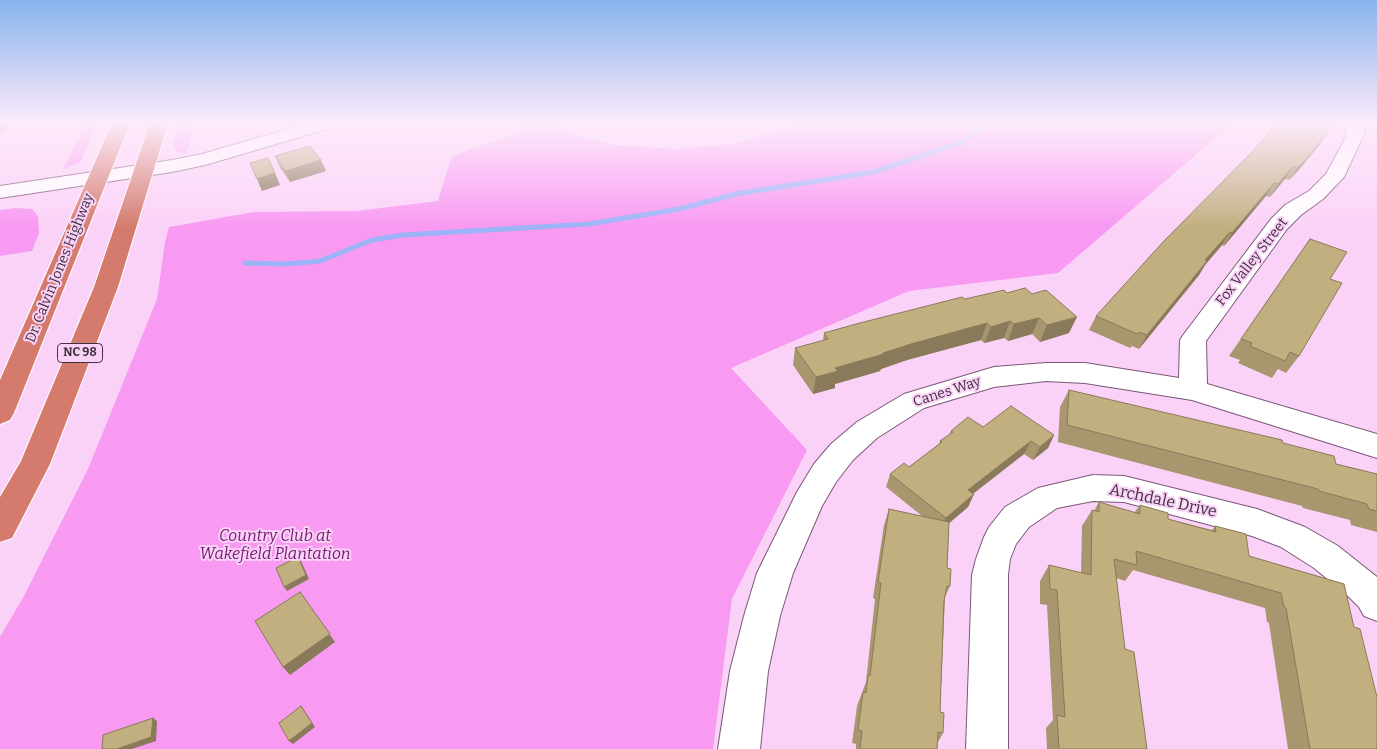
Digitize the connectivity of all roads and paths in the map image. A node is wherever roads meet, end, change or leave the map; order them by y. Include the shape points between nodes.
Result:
1 (105, 158) edge
2 (148, 158) edge
3 (209, 158) edge
4 (1344, 158) edge
5 (144, 171) junction
6 (96, 178) junction
7 (0, 192) edge
8 (1193, 390) junction
9 (0, 413) edge
10 (1377, 446) edge
11 (0, 528) edge
12 (1377, 604) edge
13 (739, 749) edge
14 (987, 749) edge

1 - 6 highway, Dr. Calvin Jones Highway
2 - 5 highway, NC 98
3 - 5 street
4 - 8 street, Fox Valley Street via 1334,177 1279,224 1193,340
5 - 6 street
5 - 11 highway, NC 98 via 75,368 35,464
6 - 7 street
6 - 9 highway, Dr. Calvin Jones Highway
8 - 10 street, Canes Way
8 - 13 street, Canes Way via 1085,373 1046,372 994,377 914,401 867,430 842,452 825,473 808,501 776,573 749,671
12 - 14 street, Archdale Drive via 1360,583 1326,557 1257,523 1124,489 1093,488 1049,497 1017,517 1001,537 993,559

